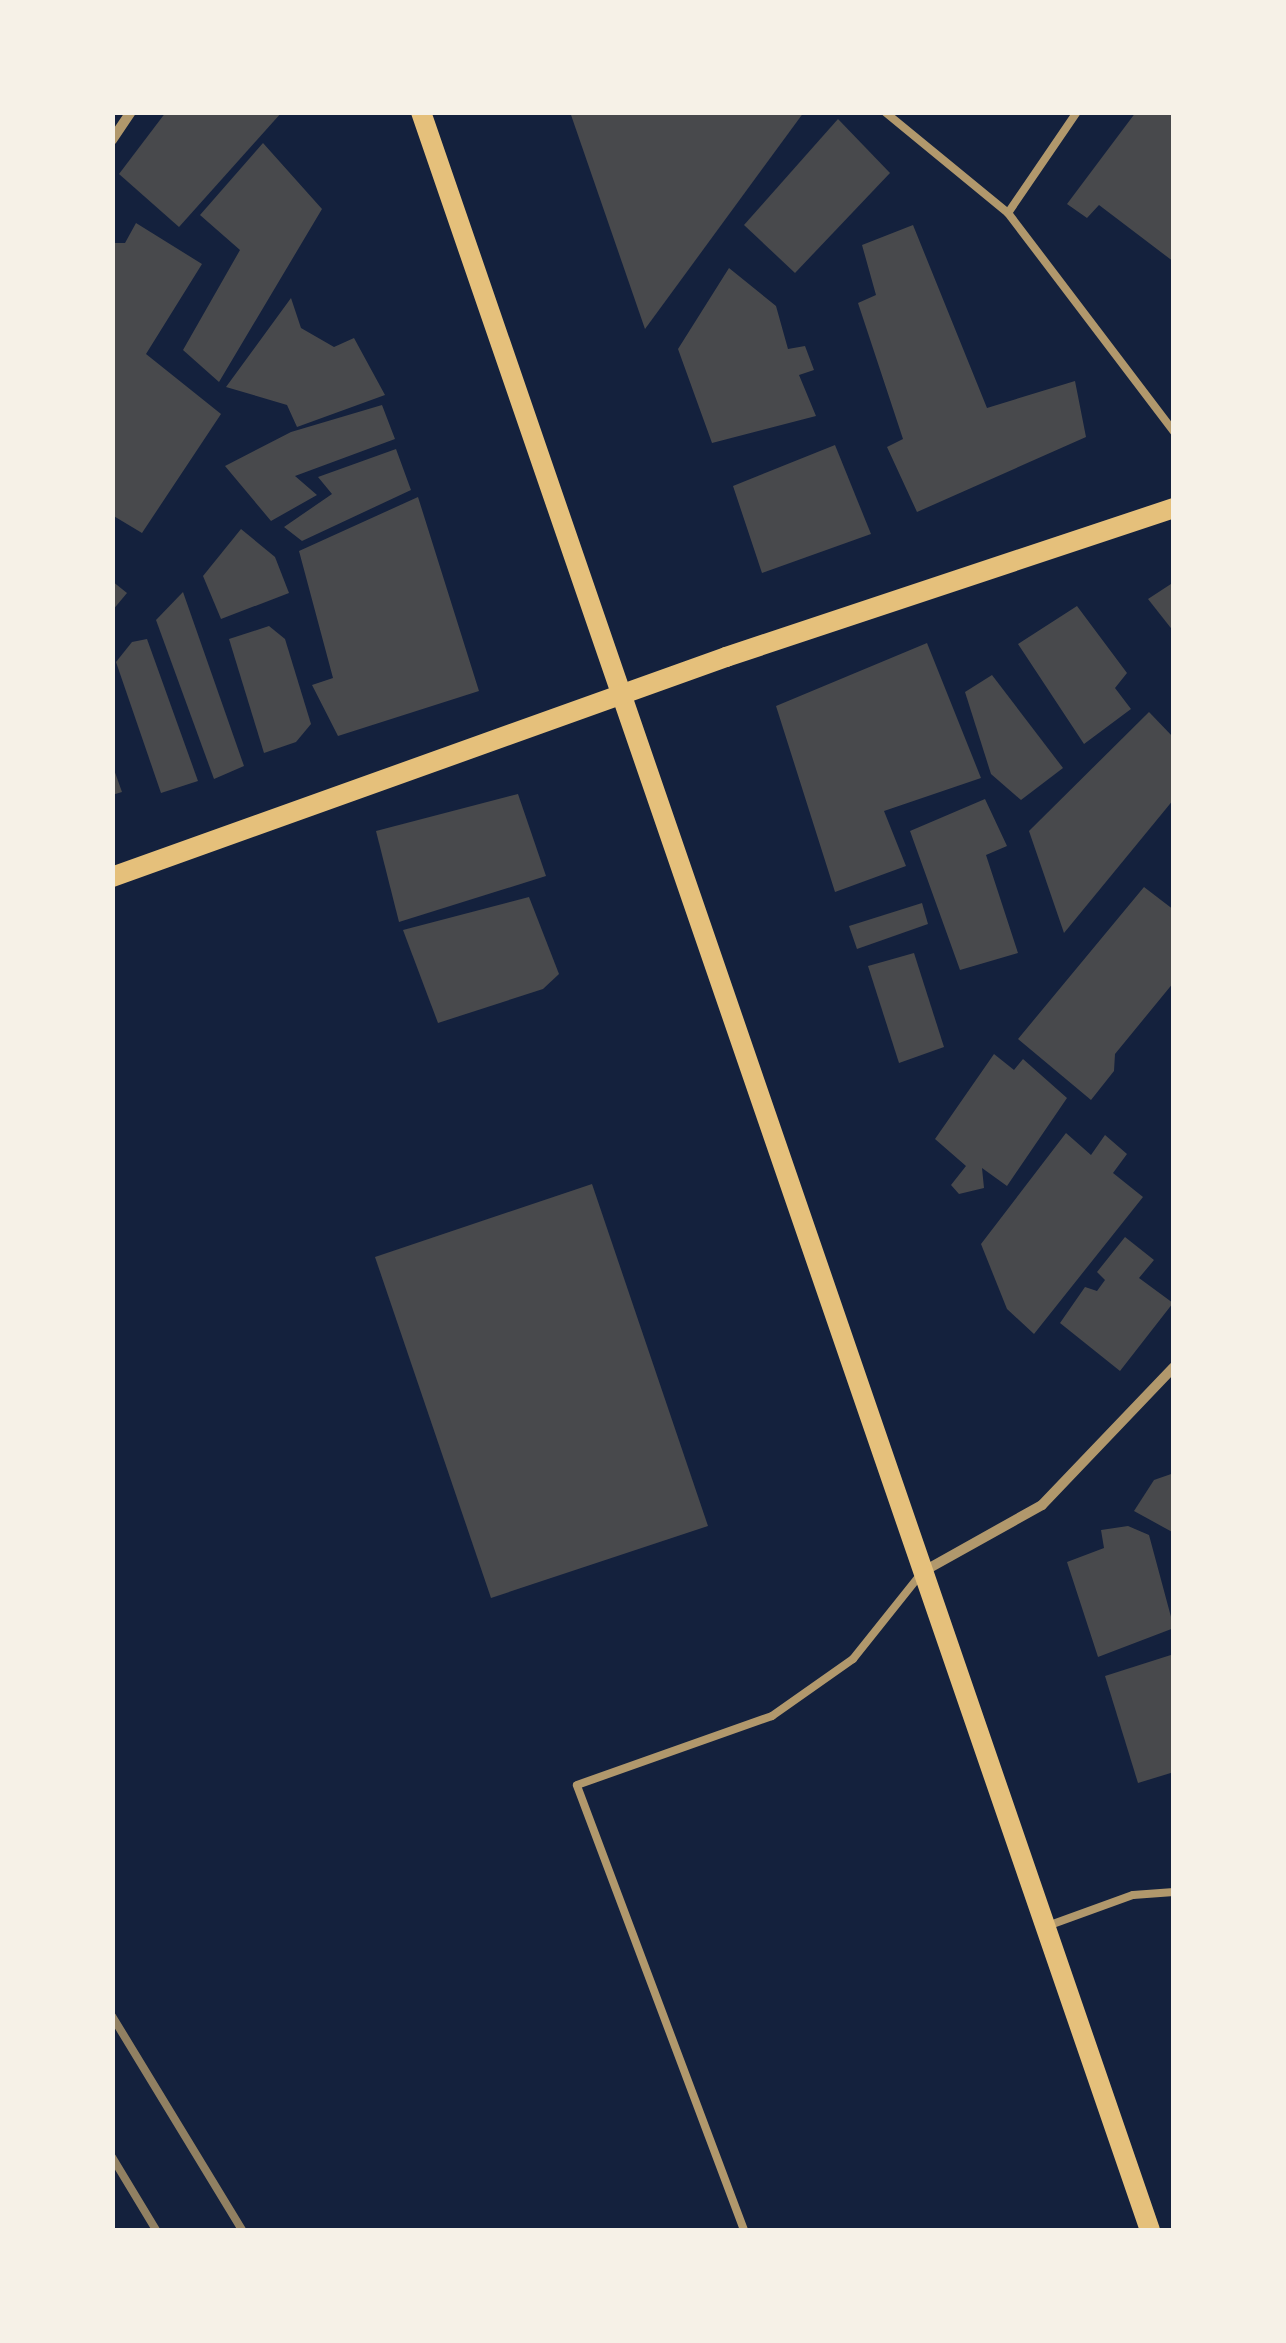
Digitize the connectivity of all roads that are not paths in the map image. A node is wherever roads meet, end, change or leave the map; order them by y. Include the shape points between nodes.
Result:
1 (130, 112) edge
2 (421, 112) edge
3 (885, 112) edge
4 (1077, 112) edge
5 (112, 140) edge
6 (1008, 213) junction
7 (1174, 432) edge
8 (1174, 508) edge
9 (622, 699) junction
10 (112, 877) edge
11 (1174, 1367) edge
12 (923, 1571) junction
13 (1174, 1892) edge
14 (1046, 1927) junction
15 (744, 2230) edge
16 (1150, 2230) edge

1 - 5 street
2 - 9 main road
3 - 6 lane
4 - 6 lane
6 - 7 lane
8 - 9 main road via 726,657
9 - 10 main road
9 - 12 main road
11 - 12 street via 1042,1505
12 - 14 main road
12 - 15 lane via 853,1660 772,1716 577,1785
13 - 14 lane via 1133,1895
14 - 16 main road

